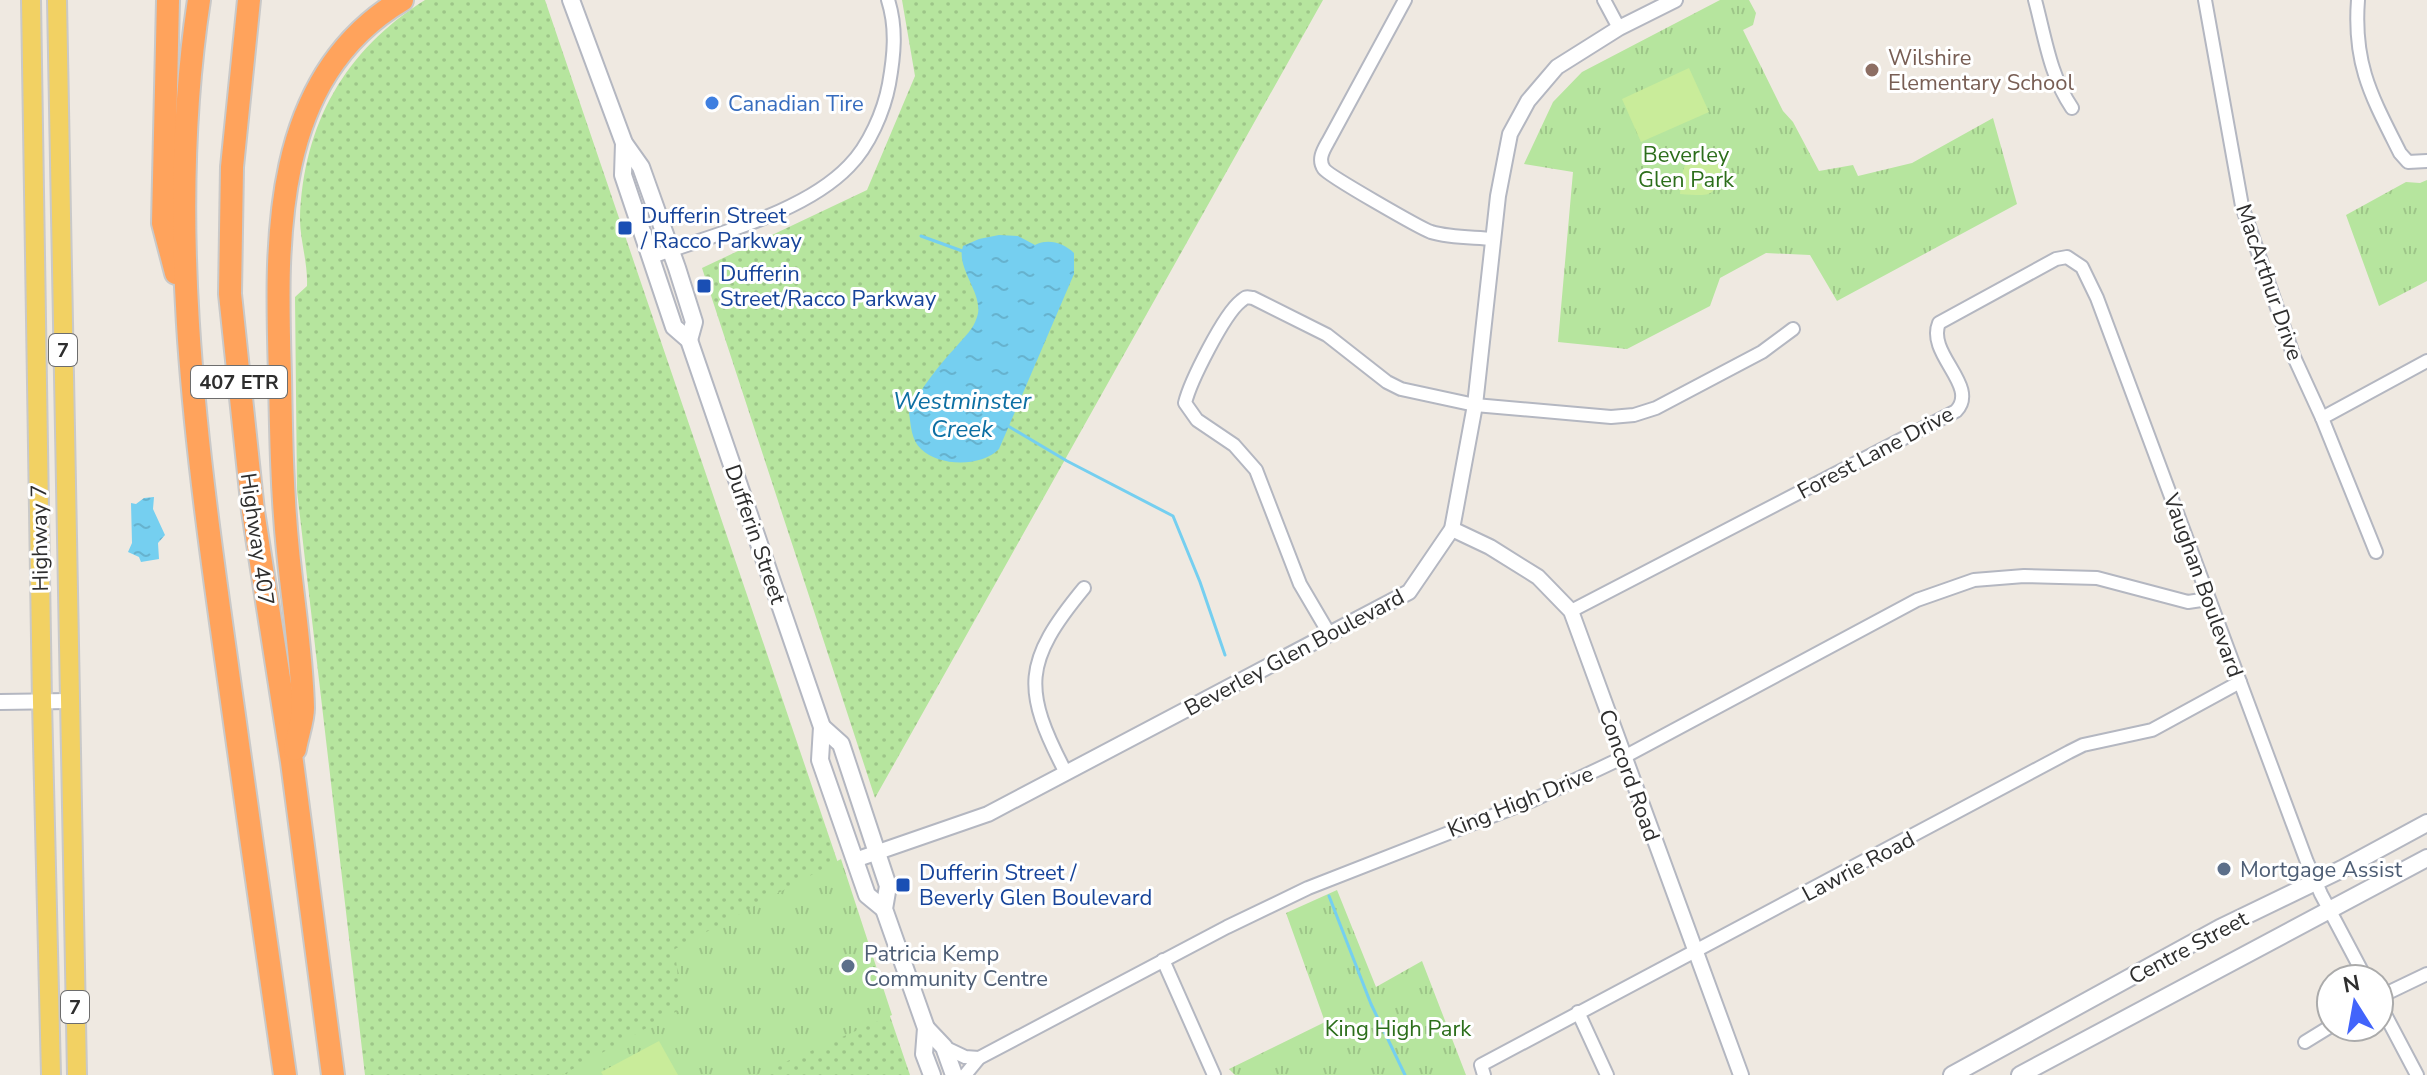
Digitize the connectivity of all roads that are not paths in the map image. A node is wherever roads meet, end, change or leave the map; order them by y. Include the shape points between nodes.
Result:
1 (31, 0) edge
2 (57, 0) edge
3 (168, 0) edge
4 (199, 0) edge
5 (249, 0) edge
6 (402, 0) edge
7 (888, 0) edge
8 (1405, 0) edge
9 (1604, 0) edge
10 (1675, 0) edge
11 (2035, 0) edge
12 (2205, 0) edge
13 (2358, 0) edge
14 (569, 1) edge
15 (1619, 28) junction
16 (2072, 108) dead end
17 (624, 143) junction
18 (2427, 161) edge
19 (1493, 239) junction
20 (670, 250) junction
21 (652, 257) junction
22 (2076, 262) joint
23 (185, 305) junction
24 (1793, 329) dead end
25 (689, 340) junction
26 (2427, 361) edge
27 (1475, 405) junction
28 (2322, 418) junction
29 (1452, 529) junction
30 (2376, 552) dead end
31 (1084, 588) dead end
32 (2208, 599) junction
33 (1571, 611) junction
34 (1330, 635) junction
35 (2240, 682) junction
36 (69, 701) junction
37 (0, 702) edge
38 (42, 702) junction
39 (822, 727) junction
40 (1624, 757) junction
41 (292, 762) junction
42 (1066, 773) junction
43 (2427, 823) edge
44 (877, 851) junction
45 (2427, 858) edge
46 (855, 860) junction
47 (2315, 881) junction
48 (884, 909) junction
49 (2329, 910) junction
50 (1695, 953) junction
51 (1163, 960) junction
52 (2357, 963) edge
53 (2427, 974) edge
54 (2395, 989) edge
55 (1578, 1012) junction
56 (926, 1028) junction
57 (2395, 1033) edge
58 (2315, 1036) edge
59 (2305, 1042) dead end
60 (944, 1047) junction
61 (979, 1058) junction
62 (1482, 1070) edge
63 (51, 1075) edge
64 (77, 1075) edge
65 (285, 1075) edge
66 (333, 1075) edge
67 (932, 1075) edge
68 (954, 1075) edge
69 (965, 1075) edge
70 (1214, 1075) edge
71 (1607, 1075) edge
72 (1741, 1075) edge
73 (1952, 1075) edge
74 (2020, 1075) edge
75 (2417, 1075) edge

1 - 38 main road, Highway 7 / 7
2 - 36 main road, Highway 7 / 7
3 - 23 highway via 163,223
4 - 23 highway, 407 ETR via 184,166
5 - 41 highway, Highway 407 / 407 ETR via 232,167 230,294 253,511
6 - 41 highway via 356,36 323,79 303,118 278,243 283,502 303,711
7 - 20 street via 894,56 886,97 865,145 849,166 809,196 756,221
8 - 19 street via 1321,154 1321,164 1330,175 1430,231
9 - 15 street
10 - 15 street, Beverley Glen Boulevard
11 - 16 street via 2054,72
12 - 28 street, MacArthur Drive via 2242,206 2294,357
13 - 18 street via 2357,45 2364,76 2400,153 2408,162
14 - 17 main road, Dufferin Street
15 - 19 street, Beverley Glen Boulevard via 1557,67 1528,101 1510,134
17 - 20 main road, Dufferin Street via 641,167
17 - 21 main road, Dufferin Street via 623,175
19 - 27 street, Beverley Glen Boulevard
20 - 21 street
20 - 25 main road, Dufferin Street via 694,322
21 - 25 main road, Dufferin Street via 674,327
22 - 32 street, Vaughan Boulevard via 2097,298
22 - 33 street, Forest Lane Drive via 2056,259 1939,323 1938,348 1963,399 1956,411
23 - 65 highway, 407 ETR via 198,461
24 - 27 street via 1762,352 1634,415
25 - 39 main road, Dufferin Street
26 - 28 street
27 - 29 street, Beverley Glen Boulevard
27 - 34 street via 1401,389 1327,335 1253,298 1239,302 1229,315 1185,403 1197,420 1234,445 1256,470 1300,584
28 - 30 street, MacArthur Drive
29 - 33 street, Concord Road via 1538,577
29 - 34 street, Beverley Glen Boulevard via 1409,592
31 - 42 street via 1056,624 1034,673 1041,723
32 - 35 street, Vaughan Boulevard
32 - 40 street, King High Drive via 2188,602 2097,578 1974,580 1917,600
33 - 40 street, Concord Road
34 - 42 street, Beverley Glen Boulevard
35 - 47 street, Vaughan Boulevard
35 - 50 street, Lawrie Road via 2152,730 2083,745
36 - 38 street
36 - 64 main road, Highway 7 / 7
37 - 38 street
38 - 63 main road, Highway 7 / 7
39 - 44 main road, Dufferin Street via 841,744
39 - 46 main road, Dufferin Street via 820,760
40 - 50 street, Concord Road
40 - 51 street, King High Drive via 1533,800 1308,888
41 - 66 highway, Highway 407 / 407 ETR
42 - 44 street, Beverley Glen Boulevard via 988,814
43 - 47 main road, Centre Street
44 - 46 street, Beverley Glen Boulevard
44 - 48 main road, Dufferin Street via 888,886
45 - 49 main road, Centre Street
46 - 48 main road, Dufferin Street via 867,895
47 - 49 street, Vaughan Boulevard
47 - 73 main road, Centre Street
48 - 56 main road, Dufferin Street
49 - 52 street, Vaughan Boulevard
49 - 74 main road, Centre Street
50 - 55 street, Lawrie Road
50 - 72 street, Concord Road
51 - 61 street, King High Drive
51 - 70 street
53 - 54 street
55 - 62 street, Lawrie Road
55 - 71 street
56 - 60 main road, Dufferin Street
56 - 67 main road, Dufferin Street via 924,1054
57 - 75 street
58 - 59 street
60 - 61 street
60 - 68 main road, Dufferin Street
61 - 69 street, King High Drive

